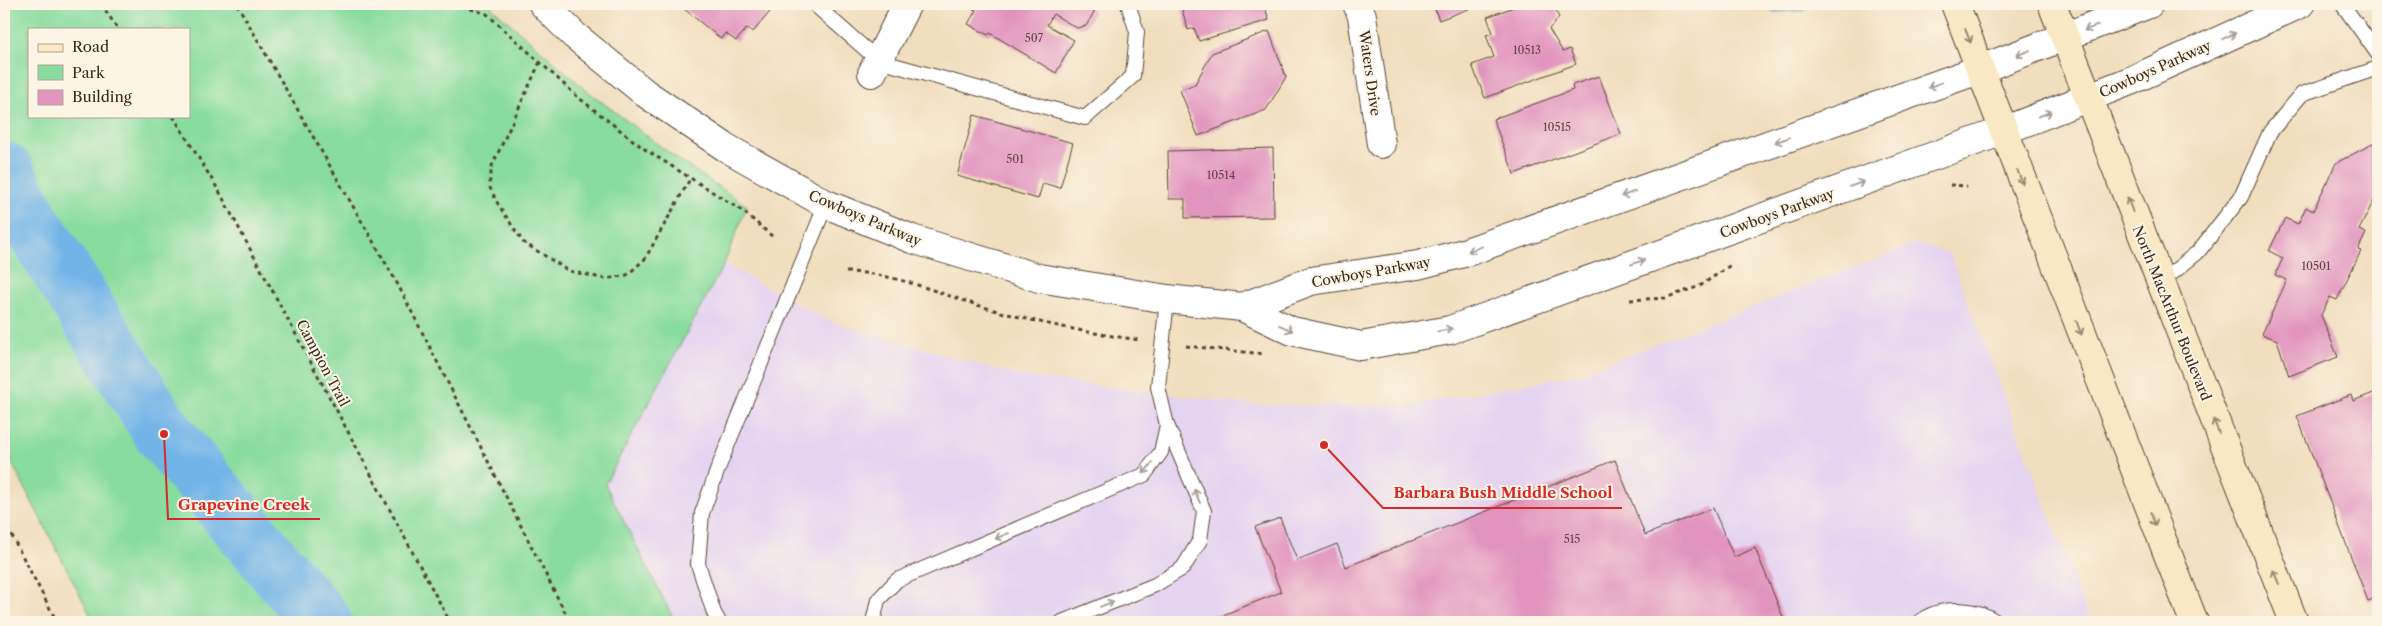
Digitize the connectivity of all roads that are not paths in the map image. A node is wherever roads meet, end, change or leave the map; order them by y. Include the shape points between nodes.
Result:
1 (543, 4) edge
2 (814, 4) edge
3 (907, 4) edge
4 (1128, 4) edge
5 (1356, 4) edge
6 (1955, 4) edge
7 (2052, 4) edge
8 (2149, 4) edge
9 (2300, 4) edge
10 (2342, 4) edge
11 (2065, 37) junction
12 (2378, 54) edge
13 (876, 67) junction
14 (2378, 68) edge
15 (1981, 69) junction
16 (2088, 98) junction
17 (2003, 131) junction
18 (1381, 144) dead end
19 (826, 204) junction
20 (2160, 283) junction
21 (1167, 299) junction
22 (1242, 307) junction
23 (1168, 425) junction
24 (719, 622) edge
25 (873, 622) edge
26 (1062, 622) edge
27 (1919, 622) edge
28 (1996, 622) edge
29 (2194, 622) edge
30 (2294, 622) edge

1 - 19 street, Cowboys Parkway via 645,93 725,147
2 - 13 lane
3 - 13 street
4 - 13 lane via 1137,32 1132,76 1085,118
5 - 18 street, Waters Drive via 1362,16
6 -> 15 main road
7 - 11 main road, North MacArthur Boulevard
8 -> 11 street, Cowboys Parkway
16 -> 9 street, Cowboys Parkway
10 - 12 lane
11 -> 15 street, Cowboys Parkway
11 - 16 main road, North MacArthur Boulevard
14 - 20 lane via 2302,94 2270,132 2241,196 2198,252
15 - 17 main road
15 -> 22 street, Cowboys Parkway via 1464,253 1418,265 1311,281
17 -> 16 street, Cowboys Parkway
20 -> 16 main road, North MacArthur Boulevard
22 -> 17 street, Cowboys Parkway via 1292,331 1361,346 1450,330
17 -> 29 main road
19 - 21 street, Cowboys Parkway via 912,239 1039,278
19 - 24 lane via 702,513 698,564
30 -> 20 main road, North MacArthur Boulevard
21 - 22 street, Cowboys Parkway
21 - 23 lane via 1158,387
23 -> 25 lane via 1161,452 1144,475 897,580 878,600
26 -> 23 lane via 1155,585 1183,568 1200,540 1204,511
27 - 28 lane via 1927,616 1955,609 1984,614

